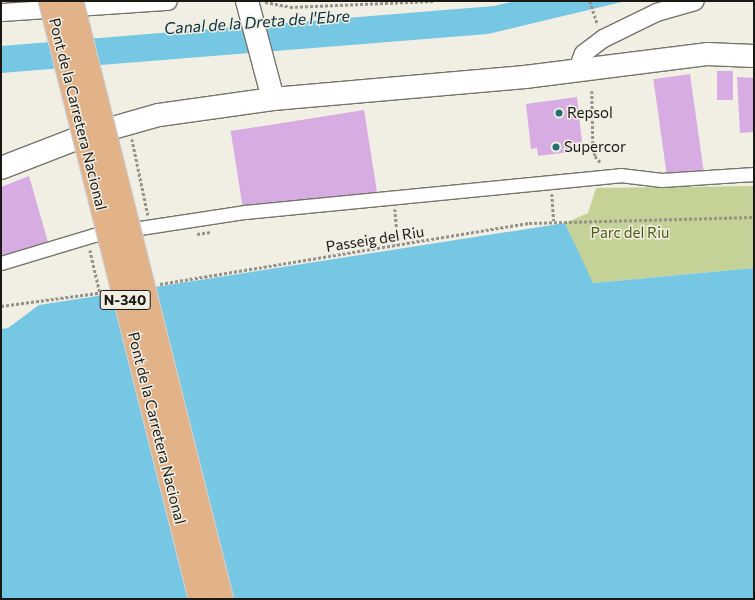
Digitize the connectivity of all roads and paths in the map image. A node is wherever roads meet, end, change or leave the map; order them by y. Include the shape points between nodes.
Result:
1 (50, 1) edge
2 (72, 1) edge
3 (168, 1) edge
4 (434, 1) edge
5 (590, 1) edge
6 (694, 1) edge
7 (254, 6) edge
8 (1, 12) edge
9 (594, 13) dead end
10 (754, 56) edge
11 (576, 71) junction
12 (592, 91) dead end
13 (273, 99) junction
14 (128, 121) junction
15 (6, 164) edge
16 (754, 174) edge
17 (603, 177) junction
18 (552, 181) junction
19 (393, 196) junction
20 (754, 217) edge
21 (554, 221) junction
22 (151, 227) junction
23 (87, 238) junction
24 (398, 246) junction
25 (1, 263) edge
26 (154, 285) dead end
27 (108, 292) dead end
28 (100, 293) junction
29 (1, 306) edge
30 (200, 599) edge
31 (222, 599) edge

1 - 30 highway, Pont de la Carretera Nacional / N-340, bridge
2 - 31 highway, Pont de la Carretera Nacional / N-340, bridge
3 - 8 street
4 - 7 path
5 - 9 path
6 - 11 street via 656,12 603,38 582,54
7 - 13 street
10 - 11 street via 707,54
11 - 13 street
12 - 17 path via 593,143 595,156 602,164
13 - 14 street
14 - 15 street
14 - 22 path
16 - 17 street via 662,180
17 - 18 street
18 - 19 street
18 - 21 path
19 - 22 street via 245,212
19 - 24 path
20 - 21 path, Passeig del Riu
21 - 24 path, Passeig del Riu
22 - 23 street
23 - 25 street
23 - 28 path
24 - 26 path, Passeig del Riu
27 - 28 path
28 - 29 path

